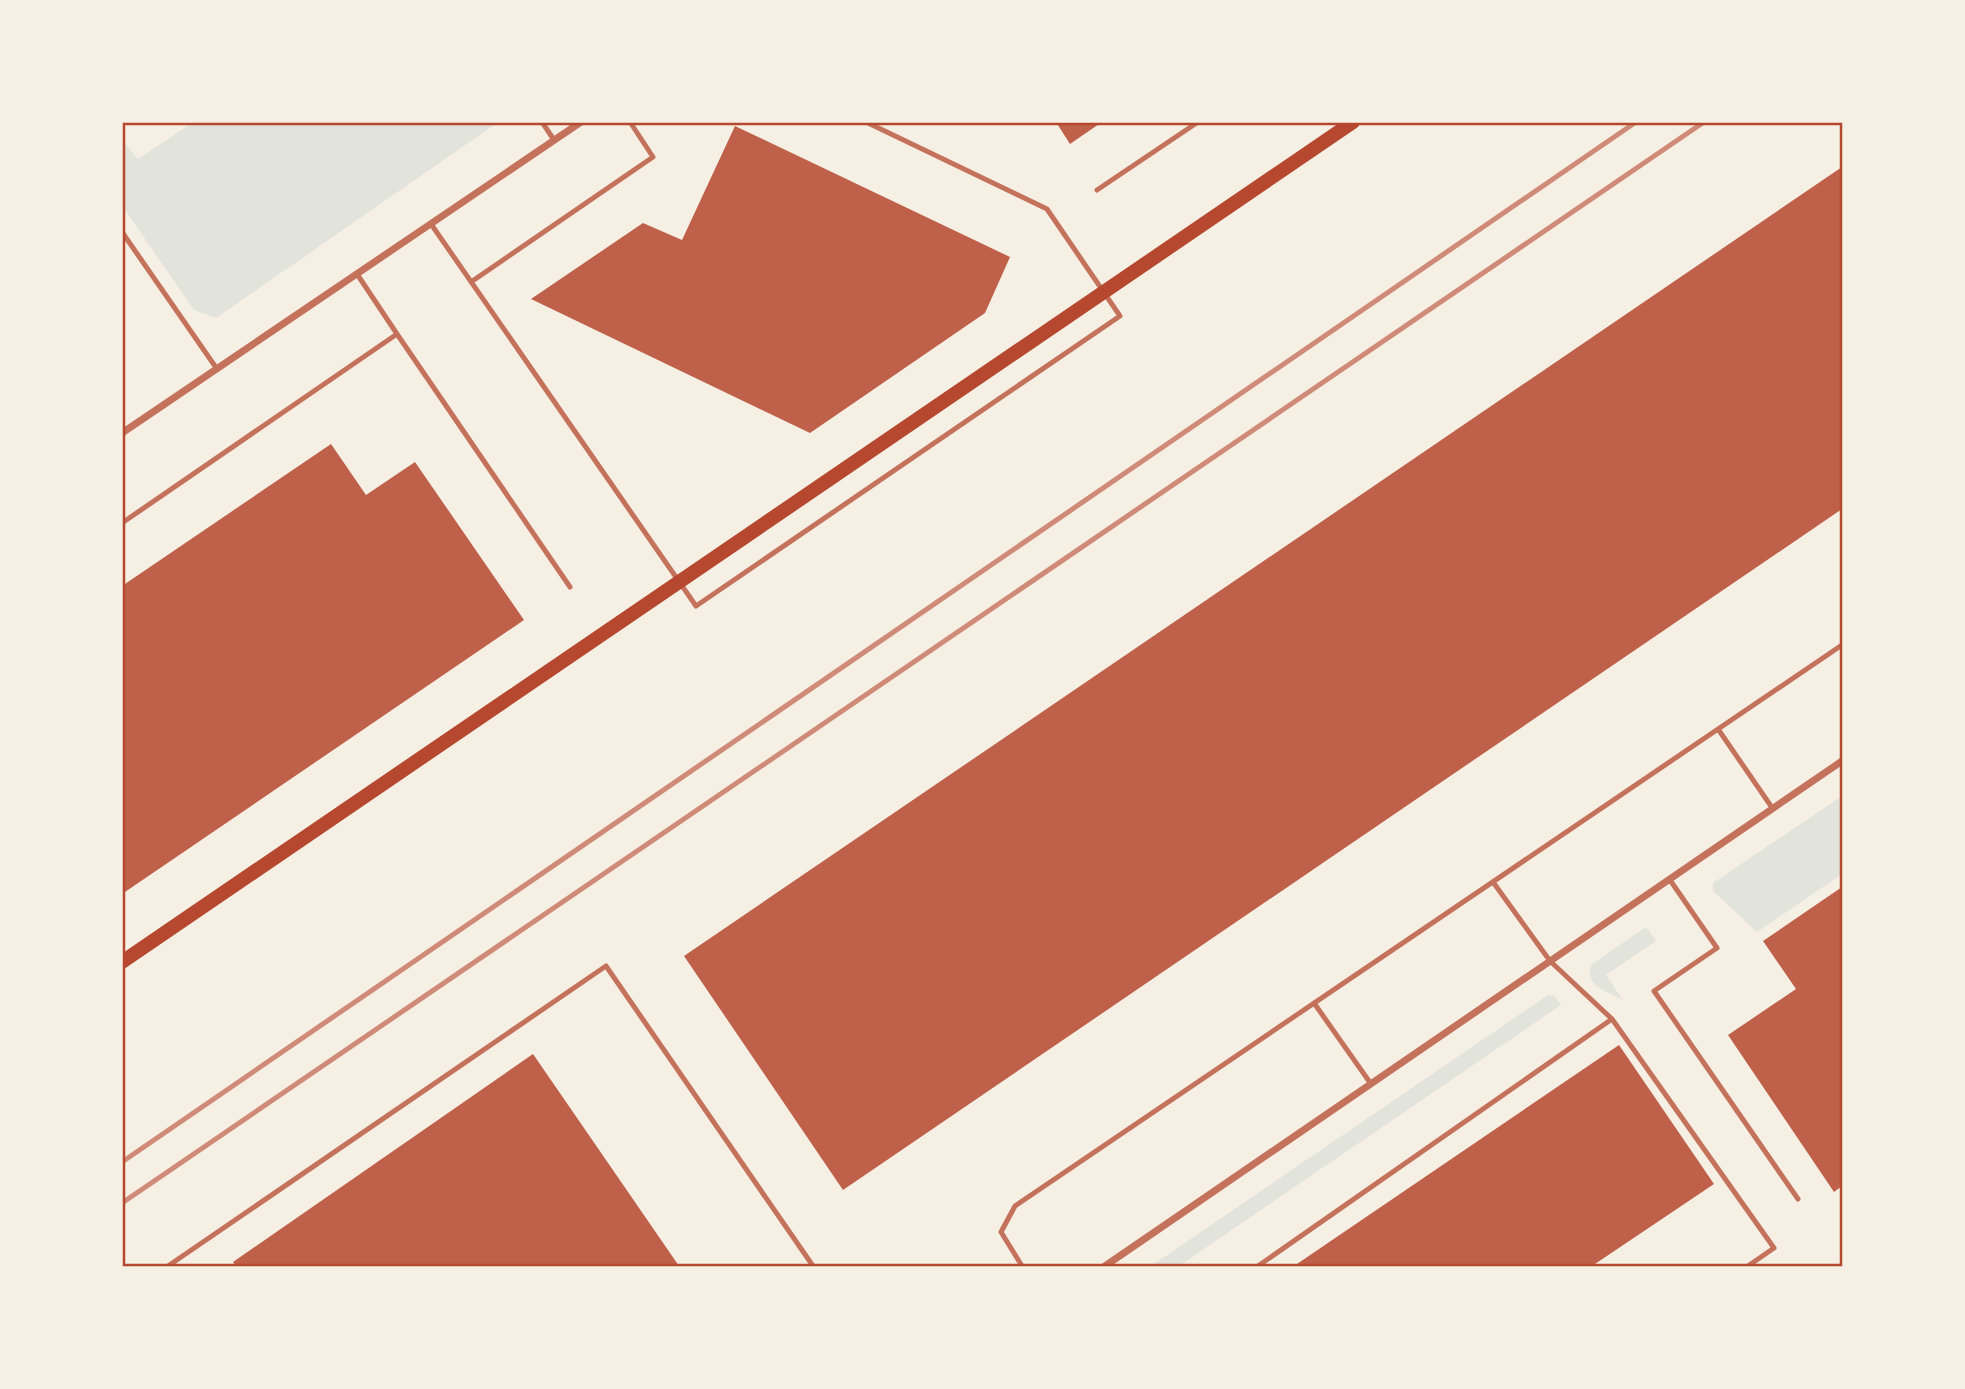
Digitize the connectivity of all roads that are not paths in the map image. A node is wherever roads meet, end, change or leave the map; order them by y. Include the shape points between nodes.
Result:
1 (542, 122) edge
2 (581, 122) edge
3 (630, 122) edge
4 (866, 122) edge
5 (1198, 122) edge
6 (1353, 122) edge
7 (554, 140) junction
8 (1097, 190) dead end
9 (431, 224) junction
10 (122, 232) edge
11 (357, 274) junction
12 (471, 282) junction
13 (397, 334) junction
14 (217, 369) junction
15 (122, 433) edge
16 (122, 523) edge
17 (570, 587) dead end
18 (1843, 645) edge
19 (1718, 729) junction
20 (1843, 761) edge
21 (1773, 809) junction
22 (1670, 880) junction
23 (1493, 881) junction
24 (1550, 961) junction
25 (122, 962) edge
26 (1314, 1003) junction
27 (1612, 1019) junction
28 (1371, 1084) junction
29 (1798, 1199) dead end
30 (172, 1266) edge
31 (813, 1266) edge
32 (1022, 1266) edge
33 (1105, 1266) edge
34 (1258, 1266) edge
35 (1748, 1266) edge

1 - 7 lane
2 - 7 street
3 - 12 lane via 653,157
4 - 12 lane via 1047,209 1120,316 696,606
5 - 8 lane
6 - 25 main road
7 - 9 street
9 - 11 street
9 - 12 lane
10 - 14 lane
11 - 13 lane
11 - 14 street
13 - 16 lane
13 - 17 lane
14 - 15 street
18 - 19 lane
19 - 21 lane
19 - 23 lane
20 - 21 street
21 - 22 street
22 - 24 street
22 - 29 lane via 1717,948 1654,991
23 - 24 lane
23 - 26 lane
24 - 27 lane
24 - 28 street
26 - 28 lane
26 - 32 lane via 1015,1206 1001,1232
27 - 34 lane
27 - 35 lane via 1774,1248
28 - 33 street
30 - 31 lane via 606,966

